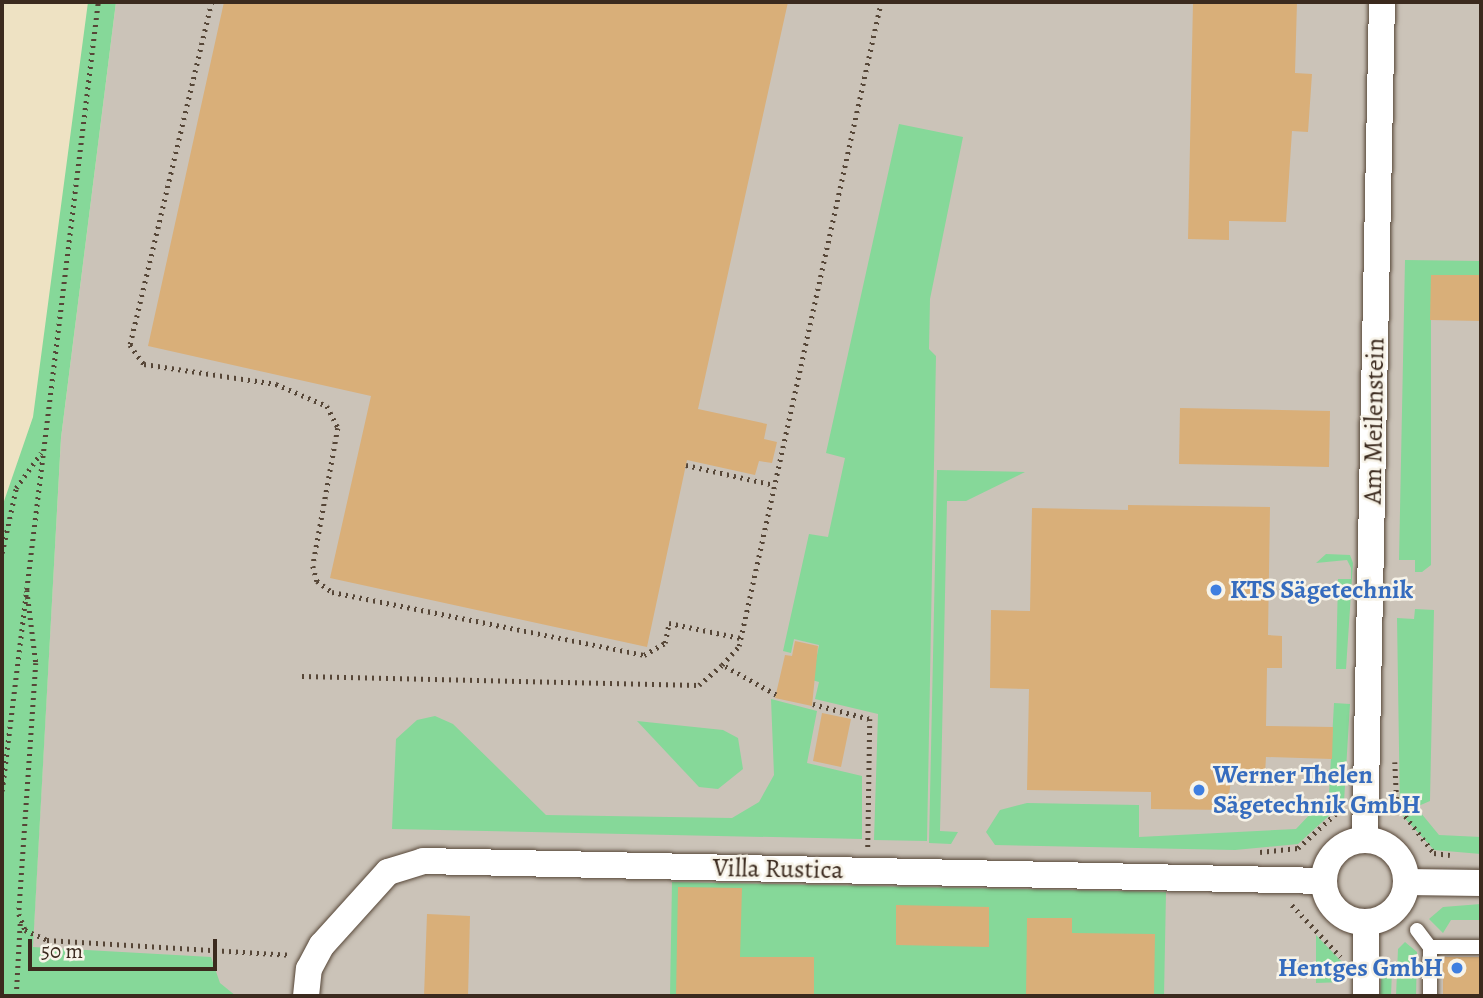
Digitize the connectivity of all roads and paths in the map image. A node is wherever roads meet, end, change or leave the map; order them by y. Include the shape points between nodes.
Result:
1 (98, 2) edge
2 (212, 2) edge
3 (881, 2) edge
4 (1382, 2) edge
5 (41, 453) junction
6 (686, 465) dead end
7 (774, 485) junction
8 (2, 553) edge
9 (27, 586) junction
10 (740, 638) junction
11 (722, 665) junction
12 (302, 676) dead end
13 (776, 695) dead end
14 (813, 704) dead end
15 (2, 792) edge
16 (1365, 840) junction
17 (1288, 849) dead end
18 (867, 871) junction
19 (1289, 880) junction
20 (1324, 881) junction
21 (1406, 882) junction
22 (1481, 883) edge
23 (20, 920) junction
24 (1366, 923) junction
25 (1417, 930) dead end
26 (1430, 947) junction
27 (1481, 947) edge
28 (1344, 960) dead end
29 (312, 961) junction
30 (16, 996) edge
31 (306, 996) edge
32 (1366, 996) edge
33 (1430, 996) edge

1 - 5 path
2 - 10 path via 130,345 144,364 276,384 327,406 338,428 313,566 317,581 332,592 645,655 665,643 669,622
3 - 7 path
4 - 16 street, Am Meilenstein
5 - 8 path via 16,488
5 - 9 path
6 - 7 path
7 - 10 path
9 - 15 path
9 - 23 path via 36,663
10 - 11 path
11 - 12 path via 699,685
11 - 13 path
14 - 18 path via 870,719
16 - 20 street via 1334,853
16 - 21 street via 1394,851
17 - 19 path
18 - 19 street, Villa Rustica
18 - 29 street, Villa Rustica via 423,861 379,881
19 - 20 street, Villa Rustica
19 - 28 path via 1290,903
20 - 24 street via 1335,908
21 - 22 street
21 - 24 street via 1395,908
23 - 29 path via 29,933 47,940 293,955
23 - 30 path
24 - 32 street
25 - 26 lane
26 - 27 lane
26 - 33 lane
29 - 31 street

